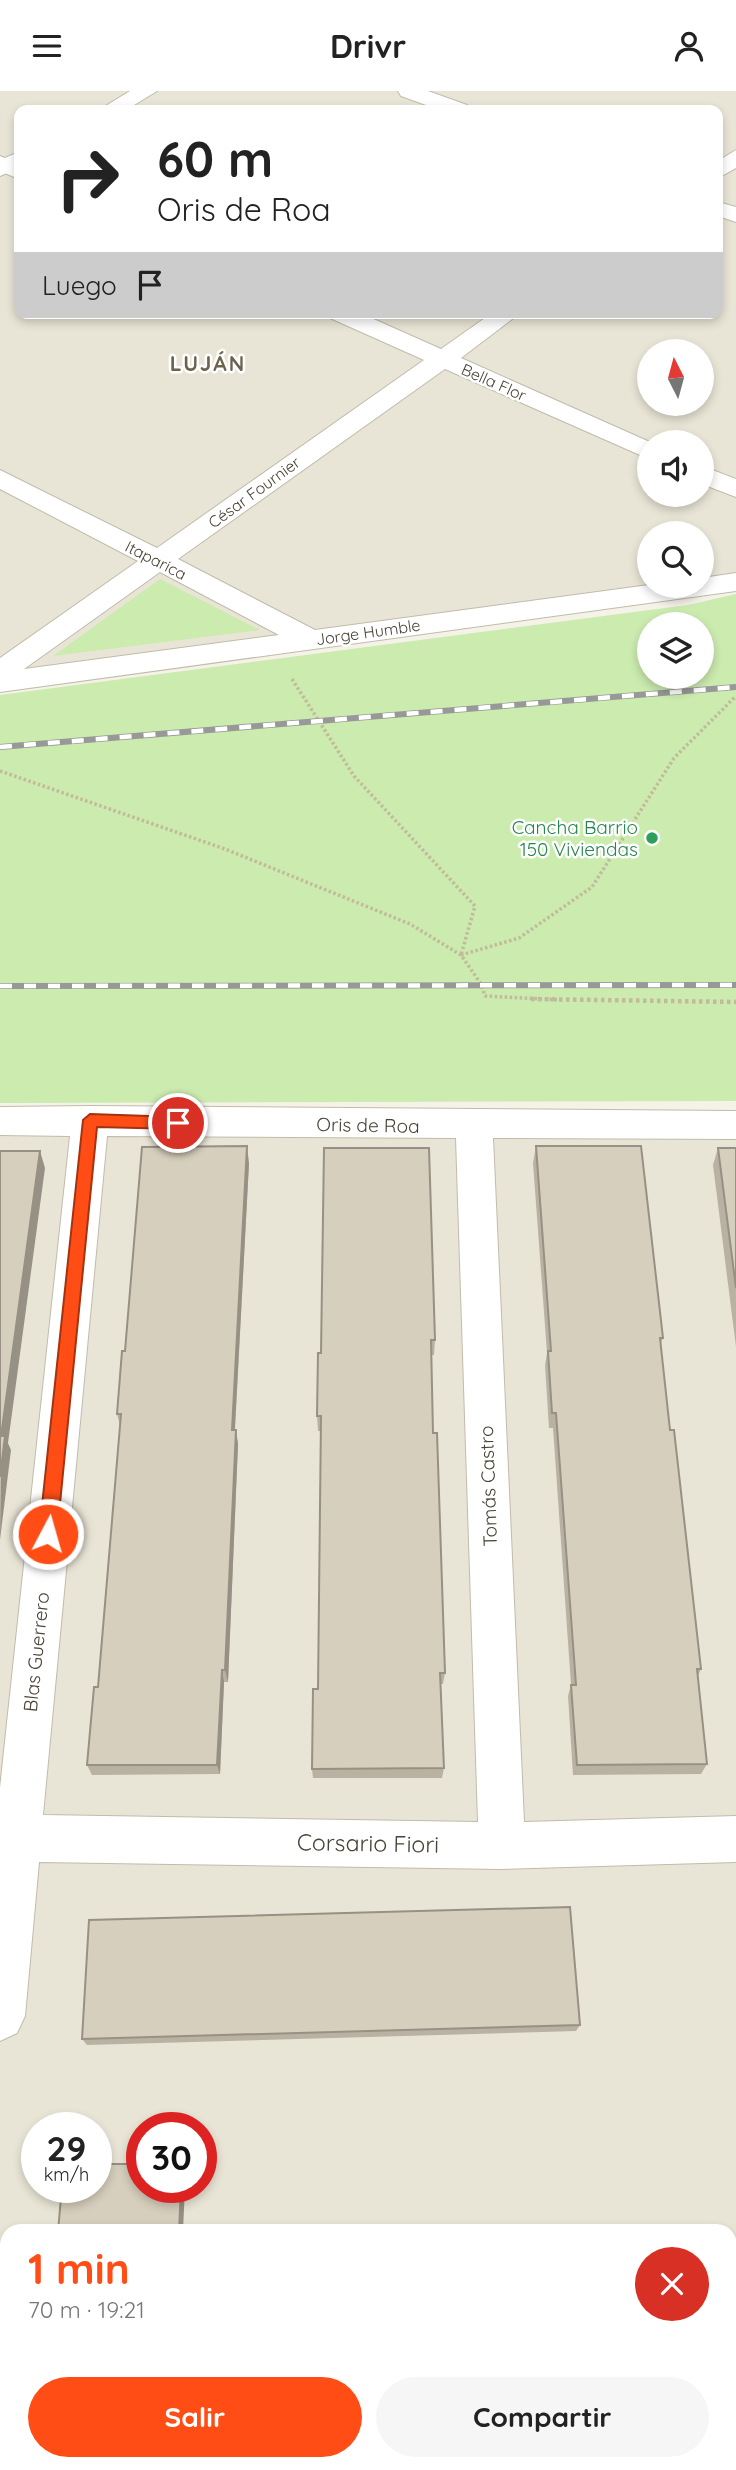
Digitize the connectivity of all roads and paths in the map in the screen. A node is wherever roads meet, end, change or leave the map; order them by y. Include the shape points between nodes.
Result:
1 (146, 91) edge
2 (409, 91) edge
3 (119, 105) edge
4 (446, 105) edge
5 (353, 319) edge
6 (499, 319) edge
7 (441, 358) junction
8 (637, 446) edge
9 (0, 478) edge
10 (714, 479) edge
11 (736, 489) edge
12 (157, 561) junction
13 (736, 582) edge
14 (312, 640) junction
15 (271, 646) junction
16 (0, 672) edge
17 (0, 682) edge
18 (736, 696) edge
19 (0, 771) edge
20 (461, 955) junction
21 (736, 1002) edge
22 (90, 1120) junction
23 (0, 1121) edge
24 (736, 1125) edge
25 (474, 1126) junction
26 (8, 1838) edge
27 (736, 1839) edge
28 (502, 1846) junction
29 (0, 2016) edge

1 - 3 street
2 - 4 street
5 - 7 street, Bella Flor
6 - 7 street, César Fournier
7 - 8 street, Bella Flor
7 - 12 street, César Fournier
9 - 12 street, Itaparica
10 - 11 street
12 - 14 street, Itaparica
12 - 16 street, César Fournier
13 - 14 street, Jorge Humble
14 - 15 street, Jorge Humble
15 - 17 street, Jorge Humble
15 - 20 path via 354,776 475,906
18 - 20 path via 674,758 592,887 519,938
19 - 20 path via 225,849 410,924
20 - 21 path via 485,996
22 - 23 street, Oris de Roa
22 - 25 street, Oris de Roa
22 - 26 street, Blas Guerrero
24 - 25 street, Oris de Roa
25 - 28 street, Tomás Castro
26 - 28 street, Corsario Fiori
26 - 29 street, Blas Guerrero
27 - 28 street, Corsario Fiori

